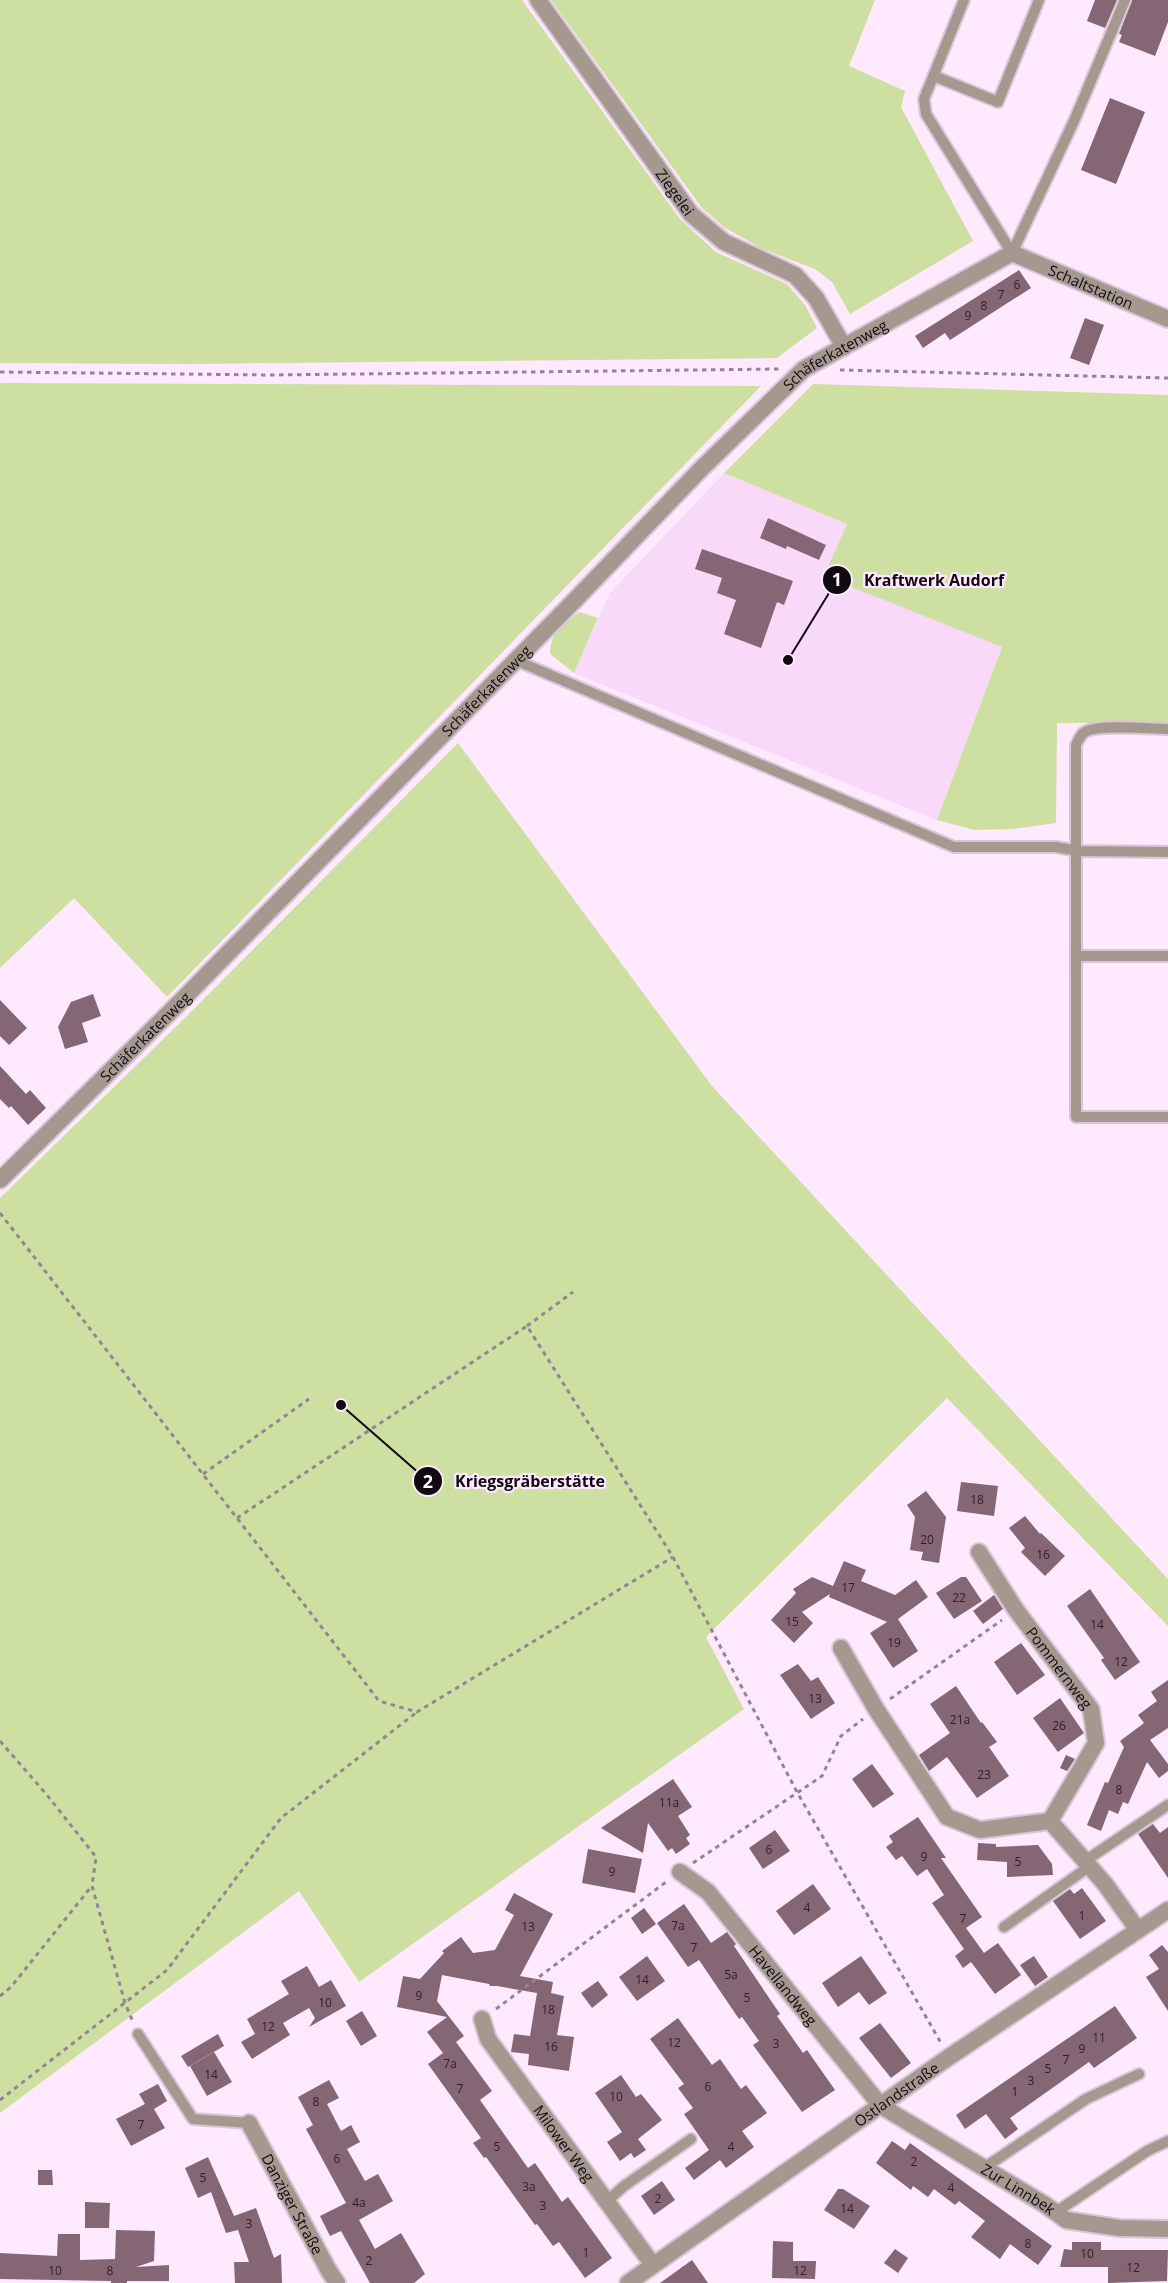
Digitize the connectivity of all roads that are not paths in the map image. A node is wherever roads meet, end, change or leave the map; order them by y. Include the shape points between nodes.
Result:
1 (538, 0) edge
2 (964, 0) edge
3 (1039, 0) edge
4 (1125, 0) edge
5 (934, 76) junction
6 (1012, 253) junction
7 (1168, 320) edge
8 (844, 347) junction
9 (515, 660) junction
10 (1168, 729) edge
11 (1078, 851) junction
12 (1168, 852) edge
13 (1076, 956) junction
14 (1168, 956) edge
15 (1168, 1118) edge
16 (0, 1180) edge
17 (979, 1552) dead end
18 (841, 1647) dead end
19 (1168, 1805) edge
20 (1050, 1821) junction
21 (1087, 1864) junction
22 (680, 1872) road end
23 (1168, 1910) edge
24 (1004, 1927) dead end
25 (1138, 1930) junction
26 (482, 2019) road end
27 (138, 2034) road end
28 (1139, 2074) dead end
29 (881, 2106) junction
30 (249, 2123) joint
31 (691, 2139) dead end
32 (1168, 2141) edge
33 (984, 2168) junction
34 (606, 2202) junction
35 (1056, 2212) junction
36 (1168, 2229) edge
37 (653, 2265) junction
38 (337, 2283) edge
39 (628, 2283) edge

1 - 8 street, Ziegelei via 691,214 723,242 795,275 816,297
2 - 5 lane
3 - 5 lane via 998,102
4 - 6 lane
5 - 6 lane via 924,99 926,114
6 - 7 street, Schaltstation
6 - 8 street, Schäferkatenweg
8 - 9 street, Schäferkatenweg via 804,369
9 - 11 lane via 954,847 1056,847
9 - 16 street, Schäferkatenweg
10 - 11 lane via 1099,728 1081,735 1076,745
11 - 12 lane
11 - 13 lane
13 - 14 lane
13 - 15 lane via 1076,1117
17 - 20 street, Pommernweg via 1016,1610 1091,1709 1096,1743
18 - 20 street via 876,1709 947,1817 980,1830
19 - 21 lane
20 - 21 street
21 - 24 lane
21 - 25 street
22 - 29 street, Havellandweg via 708,1892
23 - 25 street, Ostlandstraße
25 - 29 street, Ostlandstraße
26 - 34 street, Milower Weg via 488,2039
27 - 30 lane via 193,2119
28 - 33 lane via 1086,2099
29 - 33 street, Zur Linnbek
29 - 37 street, Ostlandstraße
30 - 38 street, Danziger Straße
31 - 34 lane
32 - 35 lane
33 - 35 street, Zur Linnbek
34 - 37 street, Milower Weg
35 - 36 street, Zur Linnbek via 1066,2220 1119,2228
37 - 39 street, Ostlandstraße

